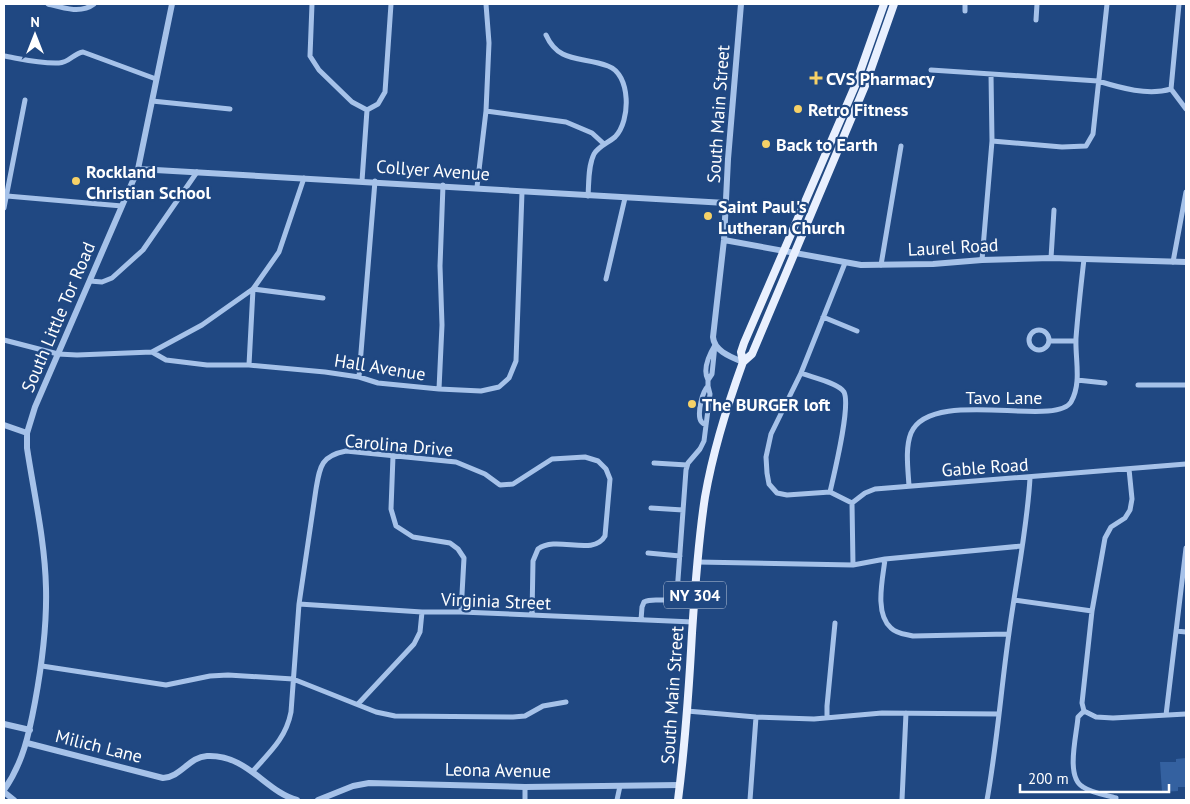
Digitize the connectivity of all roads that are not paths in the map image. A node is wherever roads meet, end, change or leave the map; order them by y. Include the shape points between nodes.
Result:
1 (48, 4) edge
2 (94, 4) edge
3 (172, 4) edge
4 (312, 4) edge
5 (391, 4) edge
6 (486, 4) edge
7 (741, 4) edge
8 (884, 4) edge
9 (894, 4) edge
10 (965, 4) edge
11 (1037, 4) edge
12 (1107, 4) edge
13 (1179, 4) edge
14 (965, 11) dead end
15 (1036, 20) dead end
16 (546, 35) dead end
17 (4, 56) edge
18 (931, 70) dead end
19 (991, 74) junction
20 (156, 79) junction
21 (1098, 81) junction
22 (1171, 89) junction
23 (25, 100) dead end
24 (152, 101) junction
25 (230, 109) dead end
26 (1186, 109) edge
27 (367, 110) junction
28 (486, 111) junction
29 (992, 141) junction
30 (604, 144) junction
31 (901, 146) dead end
32 (138, 169) junction
33 (197, 172) junction
34 (304, 178) junction
35 (362, 181) junction
36 (375, 181) junction
37 (443, 186) junction
38 (477, 187) junction
39 (522, 192) junction
40 (1186, 192) edge
41 (7, 196) junction
42 (588, 196) junction
43 (625, 198) junction
44 (726, 203) junction
45 (122, 206) junction
46 (4, 208) edge
47 (1054, 210) dead end
48 (724, 240) junction
49 (783, 251) junction
50 (795, 253) junction
51 (1051, 258) junction
52 (1084, 259) junction
53 (982, 260) junction
54 (1174, 262) junction
55 (1186, 262) edge
56 (845, 263) junction
57 (881, 265) junction
58 (606, 279) dead end
59 (90, 281) junction
60 (253, 289) junction
61 (323, 298) dead end
62 (823, 317) junction
63 (857, 331) dead end
64 (4, 340) edge
65 (1049, 341) junction
66 (1076, 341) junction
67 (715, 345) junction
68 (152, 352) junction
69 (58, 354) junction
70 (743, 362) junction
71 (248, 366) junction
72 (801, 373) junction
73 (359, 377) junction
74 (1077, 380) junction
75 (1105, 383) dead end
76 (1138, 385) dead end
77 (1186, 385) edge
78 (439, 389) junction
79 (4, 425) edge
80 (27, 433) junction
81 (393, 456) junction
82 (654, 463) dead end
83 (1186, 464) edge
84 (687, 465) junction
85 (1129, 469) junction
86 (1030, 478) junction
87 (909, 486) junction
88 (830, 492) junction
89 (852, 502) junction
90 (650, 508) dead end
91 (683, 510) junction
92 (1022, 546) junction
93 (1186, 550) edge
94 (648, 553) dead end
95 (680, 556) junction
96 (886, 559) junction
97 (697, 562) junction
98 (853, 565) junction
99 (1014, 600) junction
100 (299, 604) junction
101 (422, 612) junction
102 (461, 612) junction
103 (1092, 612) junction
104 (532, 615) junction
105 (641, 620) junction
106 (693, 622) junction
107 (835, 622) dead end
108 (1176, 631) junction
109 (1186, 632) edge
110 (1008, 634) junction
111 (42, 666) junction
112 (292, 679) junction
113 (566, 702) dead end
114 (358, 704) junction
115 (1084, 711) junction
116 (687, 712) junction
117 (906, 713) junction
118 (1000, 714) junction
119 (1186, 714) edge
120 (1166, 715) junction
121 (756, 717) junction
122 (827, 718) junction
123 (4, 724) edge
124 (30, 730) junction
125 (27, 743) junction
126 (253, 771) junction
127 (680, 785) junction
128 (620, 786) junction
129 (526, 787) junction
130 (4, 791) edge
131 (1116, 798) dead end
132 (14, 800) edge
133 (297, 800) edge
134 (318, 800) edge
135 (525, 800) edge
136 (617, 800) edge
137 (678, 800) edge
138 (750, 800) edge
139 (902, 800) edge
140 (987, 800) edge

1 - 2 street via 79,10
3 - 20 street, South Little Tor Road
4 - 27 street via 310,56 319,70 352,102
5 - 27 street via 385,92 378,104
6 - 28 street via 489,43
7 - 44 street, South Main Street
8 - 49 main road, NY 304 via 855,86
9 - 50 main road, NY 304 via 865,86
10 - 14 street
11 - 15 street
12 - 21 street
13 - 22 street
16 - 30 street via 555,50 612,67 622,79 626,112 615,137
17 - 20 street via 59,63 68,62 83,52
18 - 19 street
19 - 21 street
19 - 29 street
20 - 24 street, South Little Tor Road
21 - 22 street via 1158,93
21 - 29 street via 1093,134 1086,146 1062,148
22 - 26 street
23 - 41 street
24 - 25 street
24 - 32 street, South Little Tor Road
27 - 35 street
28 - 30 street via 566,122 592,133
28 - 38 street
29 - 53 street
30 - 42 street via 590,165
31 - 57 street
32 - 33 street, Collyer Avenue
32 - 45 street, South Little Tor Road
33 - 34 street, Collyer Avenue
33 - 59 street via 143,250 112,278 102,282
34 - 35 street, Collyer Avenue
34 - 60 street via 279,252
35 - 36 street, Collyer Avenue
36 - 37 street, Collyer Avenue
36 - 73 street
37 - 38 street, Collyer Avenue
37 - 78 street
38 - 39 street, Collyer Avenue
39 - 42 street, Collyer Avenue
39 - 78 street, Hall Avenue via 516,361 509,378 498,387 481,391
40 - 54 street
41 - 45 street
41 - 46 street
42 - 43 street, Collyer Avenue
43 - 44 street, Collyer Avenue
43 - 58 street
44 - 48 street, South Main Street
45 - 59 street, South Little Tor Road
47 - 51 street
48 - 49 street, Laurel Road
48 - 67 street, South Main Street via 713,337
49 - 50 street, Laurel Road
49 - 70 main road, NY 304 via 742,350
50 - 56 street, Laurel Road
50 - 70 main road, NY 304 via 752,354
51 - 52 street, Laurel Road
51 - 53 street, Laurel Road
52 - 54 street, Laurel Road
52 - 66 street, Tavo Lane
53 - 57 street, Laurel Road
54 - 55 street, Laurel Road
56 - 57 street, Laurel Road
56 - 62 street
59 - 69 street, South Little Tor Road
60 - 61 street
60 - 68 street via 202,325
60 - 71 street
62 - 63 street
62 - 72 street
64 - 69 street, Hall Avenue
65 - 65 street via 1047,347 1039,350 1032,348 1029,340 1031,334 1040,330 1046,333
65 - 66 street
66 - 74 street, Tavo Lane
67 - 70 street
67 - 84 street, South Main Street via 707,360 710,394 702,447
68 - 69 street, Hall Avenue
68 - 71 street, Hall Avenue via 166,360
69 - 80 street, South Little Tor Road
70 - 97 main road, South Main Street / NY 304 via 714,454
71 - 73 street, Hall Avenue
72 - 88 street via 839,386 844,392 846,402
72 - 88 street via 771,434 766,457 769,484 777,493 787,495
73 - 78 street, Hall Avenue via 378,383
74 - 75 street
74 - 87 street, Tavo Lane via 1070,404 1061,410 954,411 932,414 920,421 911,432 908,445
76 - 77 street
79 - 80 street
80 - 111 street, South Little Tor Road via 46,588
81 - 100 street, Carolina Drive via 346,451 323,461
81 - 102 street via 391,509 396,526 413,537 450,543 458,549 464,558
81 - 104 street, Carolina Drive via 456,462 485,474 500,485 512,484 552,459 585,457 598,461 606,469 610,479 604,538 593,545 550,544 538,549 534,561
82 - 84 street
83 - 85 street, Gable Road
84 - 91 street
85 - 86 street, Gable Road
85 - 103 street via 1130,510 1125,518 1111,527 1105,538
86 - 87 street, Gable Road
86 - 92 street
87 - 89 street, Gable Road via 875,489
88 - 89 street
89 - 98 street
90 - 91 street
91 - 95 street
92 - 96 street
92 - 99 street
93 - 108 street
94 - 95 street
95 - 105 street via 676,596 670,600 644,602
96 - 98 street
96 - 110 street via 881,591 884,618 900,634
97 - 98 street
97 - 106 main road, South Main Street / NY 304
99 - 103 street
99 - 110 street
100 - 101 street, Virginia Street
100 - 112 street, Carolina Drive
101 - 102 street, Virginia Street
101 - 114 street via 420,632 414,644
102 - 104 street, Virginia Street
103 - 115 street via 1082,703
104 - 105 street, Virginia Street
105 - 106 street, Virginia Street
106 - 116 main road, South Main Street / NY 304
107 - 122 street
108 - 109 street
108 - 120 street
110 - 118 street
111 - 112 street via 166,685 228,675
111 - 124 street, South Little Tor Road
112 - 114 street
112 - 126 street, Carolina Drive via 289,726
113 - 114 street via 513,717 395,716
115 - 120 street via 1096,717 1113,718
115 - 131 street via 1078,717 1074,775 1084,788
116 - 121 street
116 - 127 main road, South Main Street / NY 304
117 - 118 street
117 - 122 street
117 - 139 street
118 - 140 street
119 - 120 street
121 - 122 street
121 - 138 street
123 - 124 street
124 - 125 street, South Little Tor Road
125 - 126 street, Milich Lane via 163,778 170,778 198,758 207,756 224,758
125 - 130 street, South Little Tor Road
126 - 133 street via 287,797
127 - 128 street, Leona Avenue
127 - 137 main road, South Main Street / NY 304
128 - 129 street, Leona Avenue
128 - 136 street
129 - 134 street, Leona Avenue via 369,783
129 - 135 street
130 - 132 street

